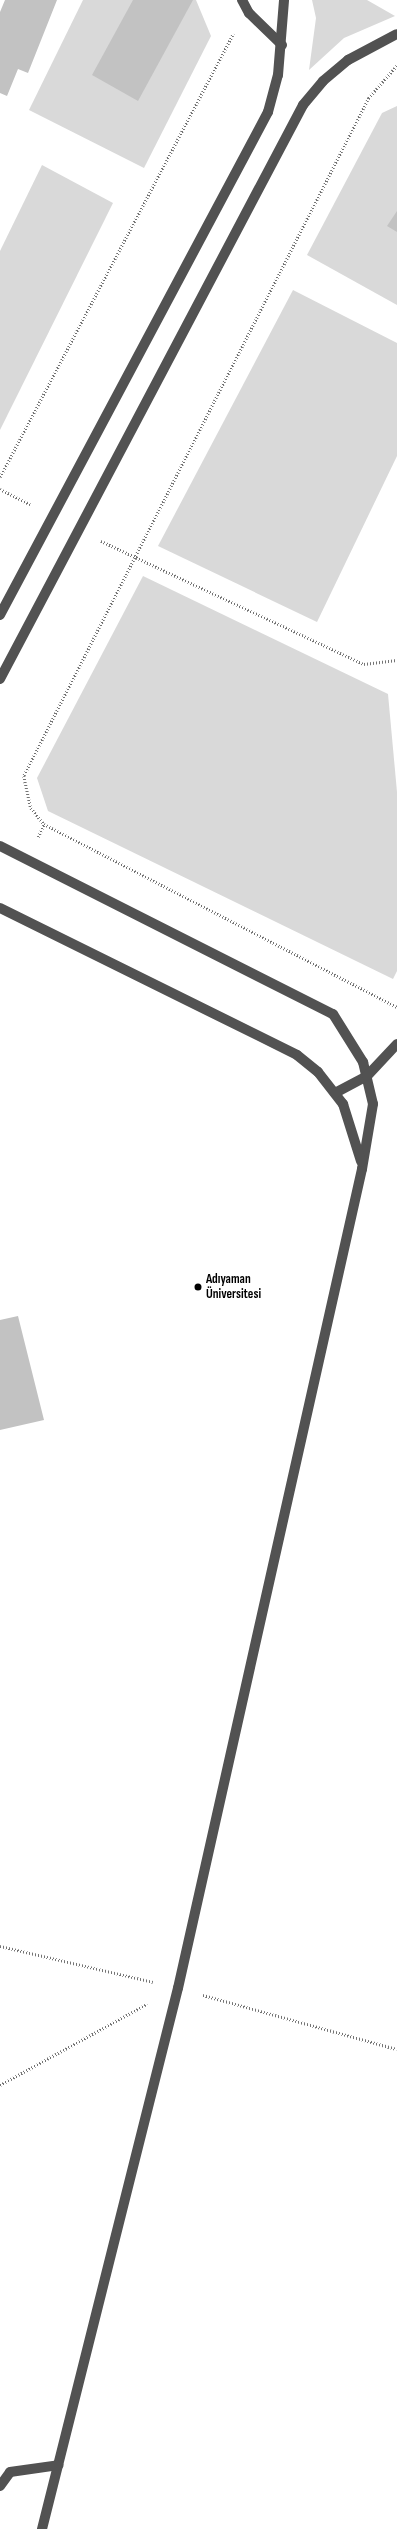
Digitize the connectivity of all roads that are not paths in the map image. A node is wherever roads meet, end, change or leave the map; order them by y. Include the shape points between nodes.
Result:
1 (242, 0) edge
2 (284, 0) edge
3 (397, 34) edge
4 (282, 45) junction
5 (0, 615) edge
6 (0, 679) edge
7 (0, 846) edge
8 (0, 908) edge
9 (397, 1044) edge
10 (367, 1076) junction
11 (335, 1093) junction
12 (362, 1169) junction
13 (59, 2465) junction
14 (0, 2486) edge
15 (42, 2529) edge

1 - 4 street via 249,13
2 - 4 street
3 - 6 street via 348,60 303,105
4 - 5 street via 268,112
7 - 10 street via 333,1014 350,1036
8 - 11 street via 286,1048 318,1072
9 - 10 street
10 - 11 street
10 - 12 street via 373,1104
11 - 12 street via 354,1129
12 - 13 street via 178,1988
13 - 14 street via 10,2472
13 - 15 street

